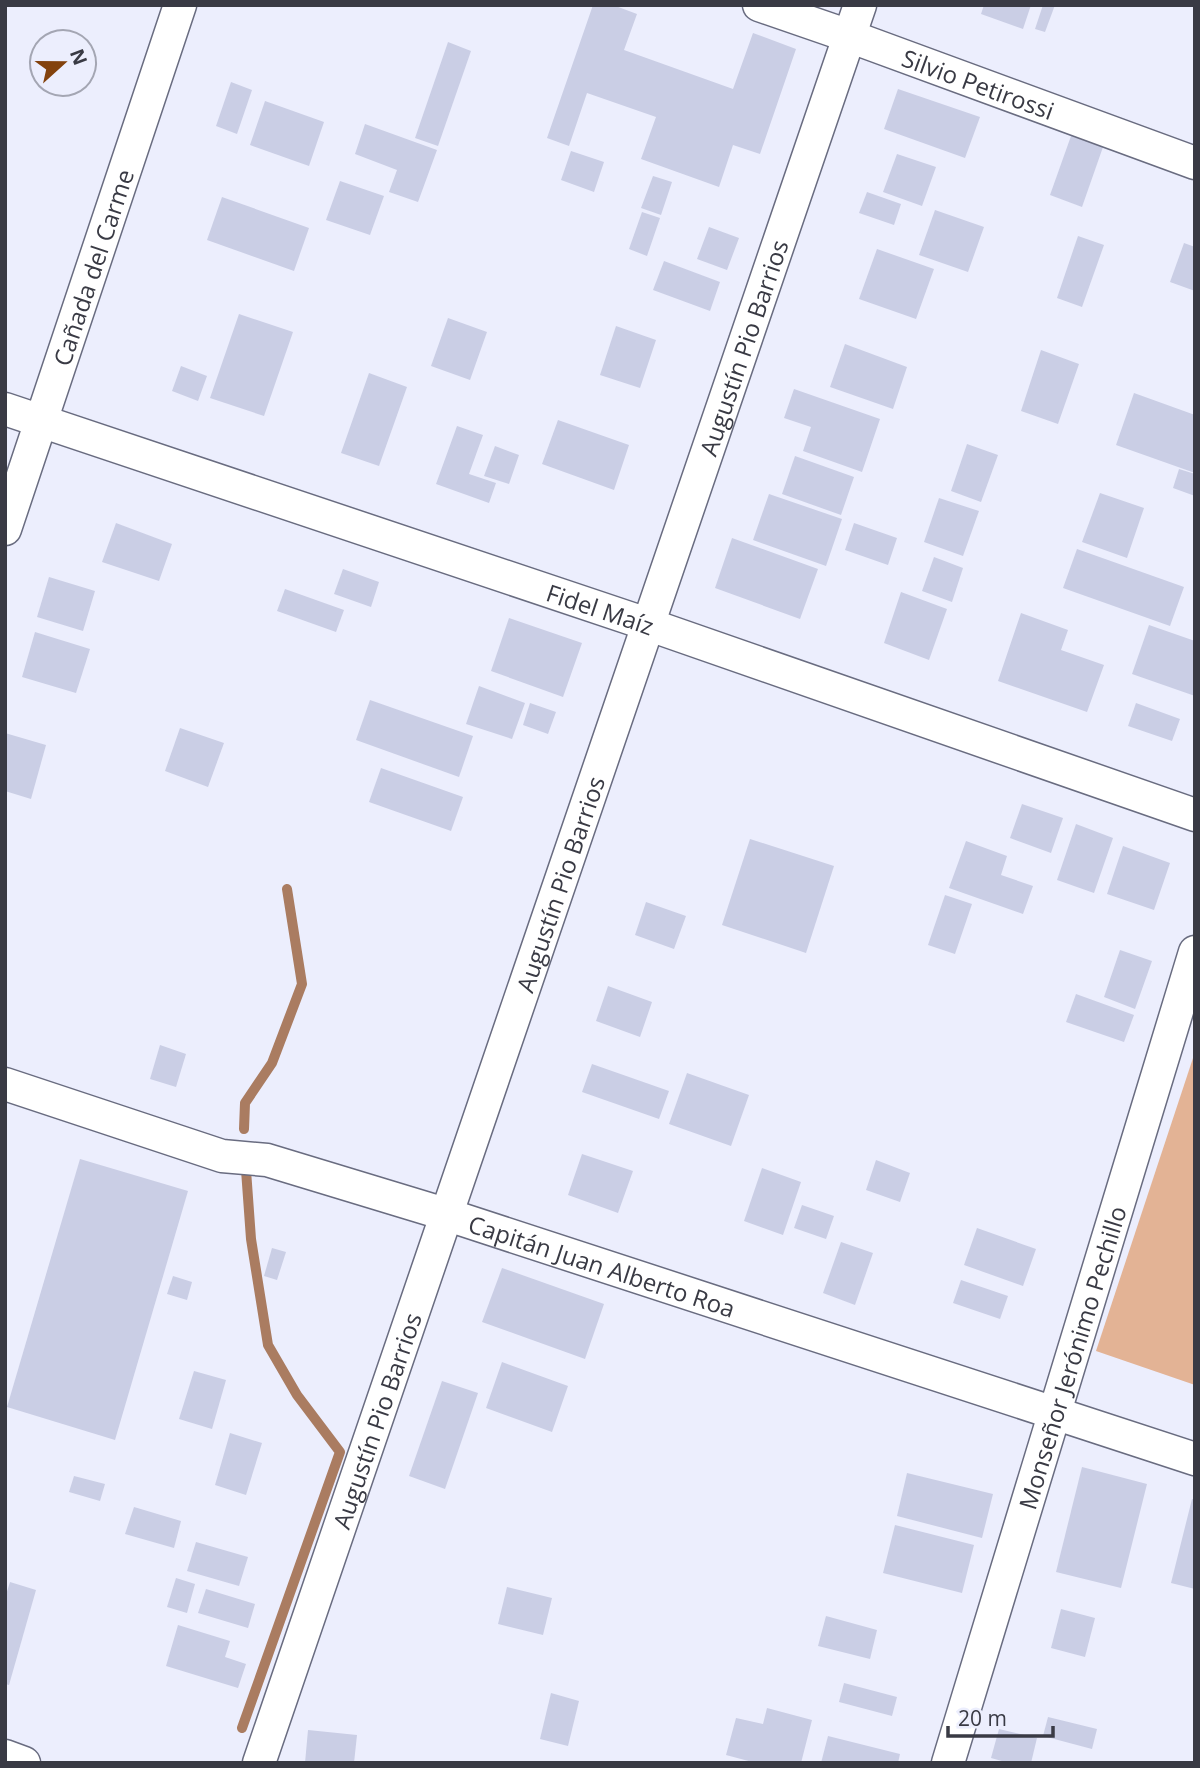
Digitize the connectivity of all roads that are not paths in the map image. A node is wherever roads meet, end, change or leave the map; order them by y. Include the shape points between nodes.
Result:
1 (180, 5) edge
2 (760, 5) edge
3 (860, 5) edge
4 (849, 36) junction
5 (1195, 163) edge
6 (5, 409) edge
7 (41, 422) junction
8 (5, 529) edge
9 (647, 624) junction
10 (1195, 815) edge
11 (1195, 952) edge
12 (5, 1084) edge
13 (445, 1214) junction
14 (1055, 1413) junction
15 (1195, 1459) edge
16 (5, 1756) edge
17 (24, 1763) edge
18 (259, 1763) edge
19 (948, 1763) edge

1 - 7 street, Cañada del Carme
2 - 4 street, Silvio Petirossi
3 - 4 street, Augustín Pio Barrios
4 - 5 street, Silvio Petirossi
4 - 9 street, Augustín Pio Barrios
6 - 7 street, Fidel Maíz
7 - 8 street, Cañada del Carme
7 - 9 street, Fidel Maíz
9 - 10 street, Fidel Maíz
9 - 13 street, Augustín Pio Barrios
11 - 14 street, Monseñor Jerónimo Pechillo
12 - 13 street, Capitán Juan Alberto Roa via 222,1156 267,1160
13 - 14 street, Capitán Juan Alberto Roa
13 - 18 street, Augustín Pio Barrios
14 - 15 street, Capitán Juan Alberto Roa
14 - 19 street, Monseñor Jerónimo Pechillo
16 - 17 street

